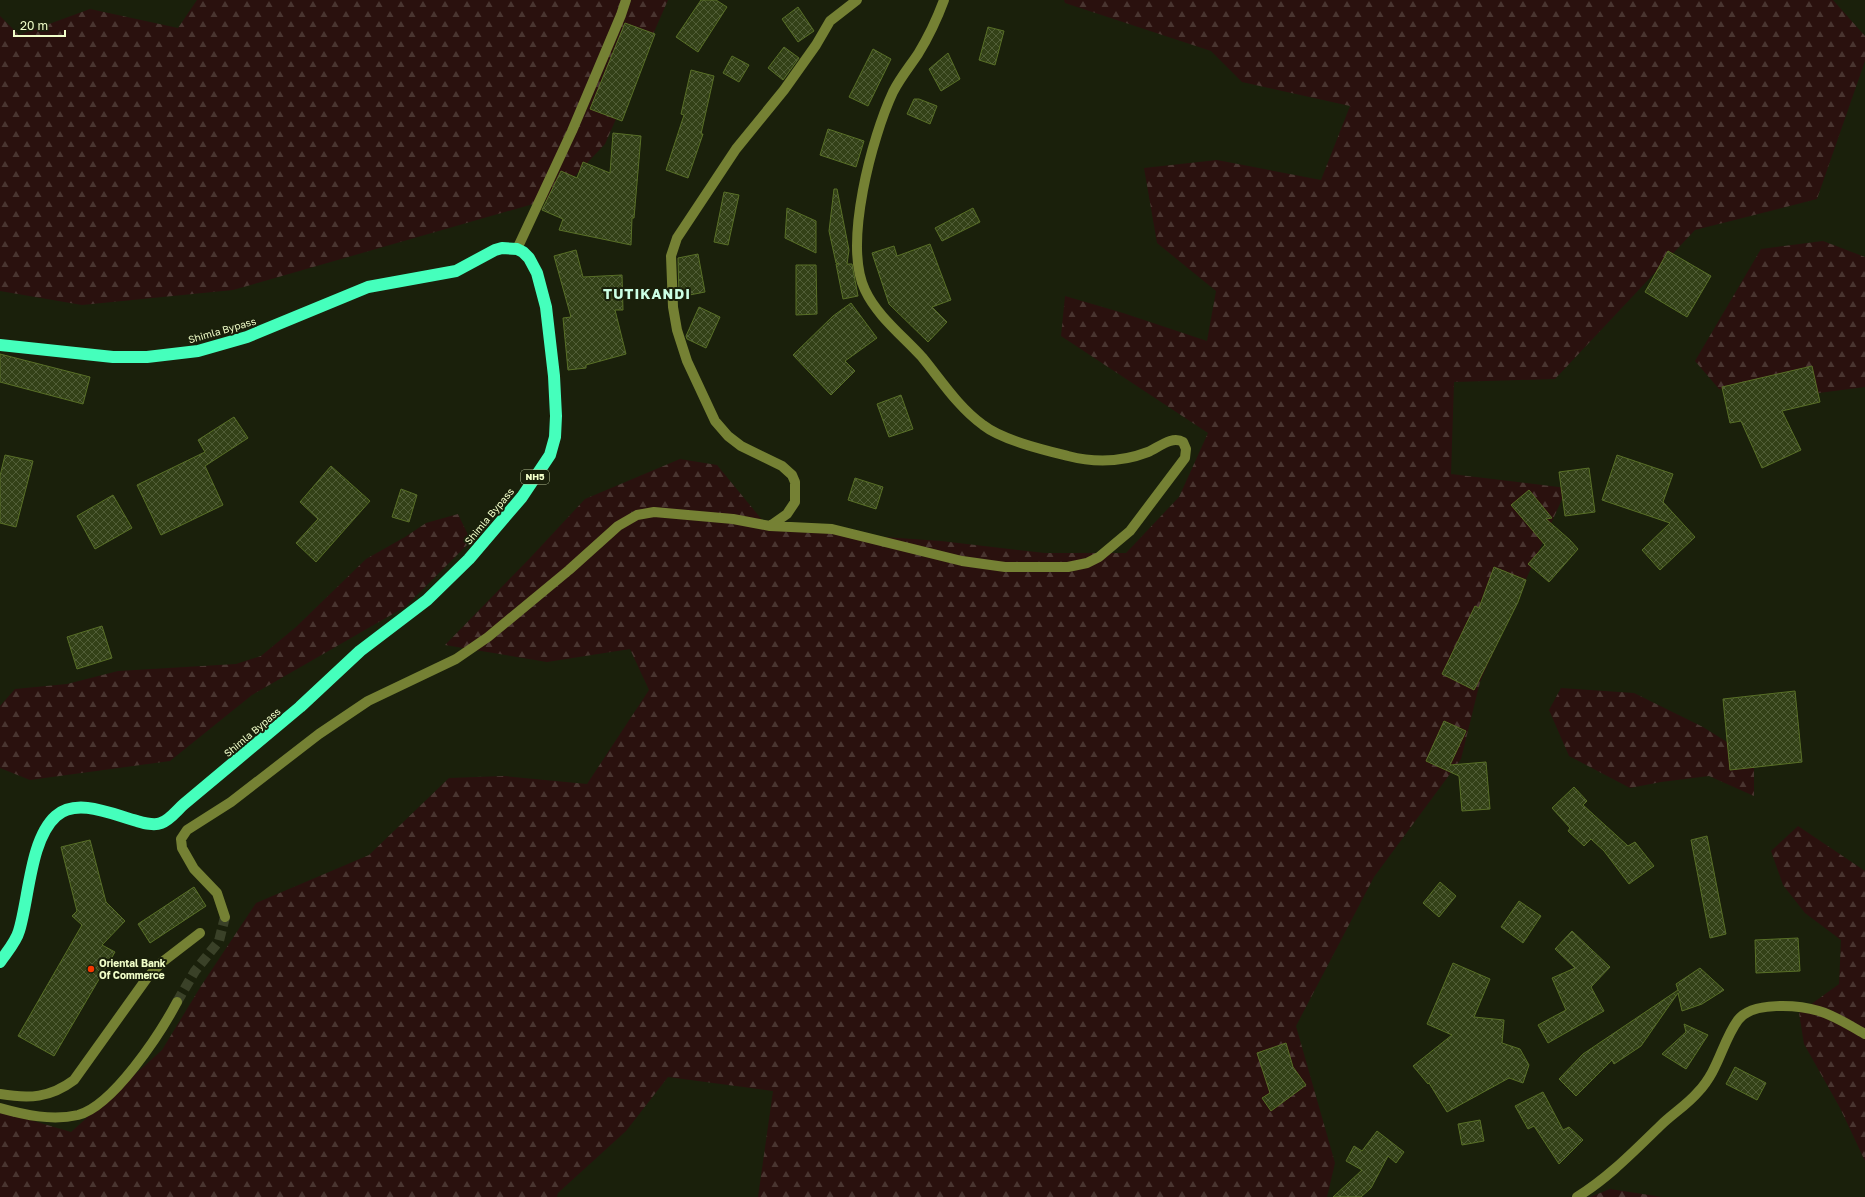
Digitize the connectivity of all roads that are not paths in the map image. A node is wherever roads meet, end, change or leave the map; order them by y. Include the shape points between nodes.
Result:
1 (626, 0) edge
2 (856, 0) edge
3 (944, 0) edge
4 (517, 249) junction
5 (0, 345) edge
6 (770, 526) junction
7 (225, 917) tunnel mouth
8 (200, 933) dead end
9 (0, 962) edge
10 (177, 1002) tunnel mouth
11 (1865, 1034) edge
12 (0, 1094) edge
13 (0, 1108) edge
14 (1576, 1197) edge

1 - 4 street via 572,131
2 - 6 street via 830,21 784,90 736,149 677,238 671,256 672,292 678,330 701,395 715,420 732,440 782,466 792,475 795,482 795,502 787,514
3 - 6 street via 925,42 893,92 867,172 860,208 856,252 859,274 865,290 873,304 962,406 990,430 1066,456 1090,460 1137,456 1178,440 1186,444 1185,458 1130,531 1099,557 1077,566 1030,568 962,561 933,556 842,530
4 - 5 highway, Shimla Bypass via 509,247 495,250 449,272 368,287 247,337 198,351 147,357 113,357
4 - 9 highway, Shimla Bypass / NH5 via 529,258 537,273 546,307 556,416 555,437 550,455 522,497 469,559 427,600 360,651 300,707 167,820 158,824 146,823 85,808 68,809 55,817 46,828 35,857 19,933
6 - 7 street via 733,519 654,512 637,515 618,526 488,637 456,659 368,701 319,734 258,783 183,835 183,852 194,869 217,894
8 - 12 street via 161,963 147,978 74,1080 65,1087 34,1097
10 - 13 street via 163,1028 128,1074 98,1104 88,1110 55,1118
11 - 14 street via 1834,1017 1798,1007 1776,1006 1748,1012 1738,1021 1712,1074 1698,1092 1622,1164

